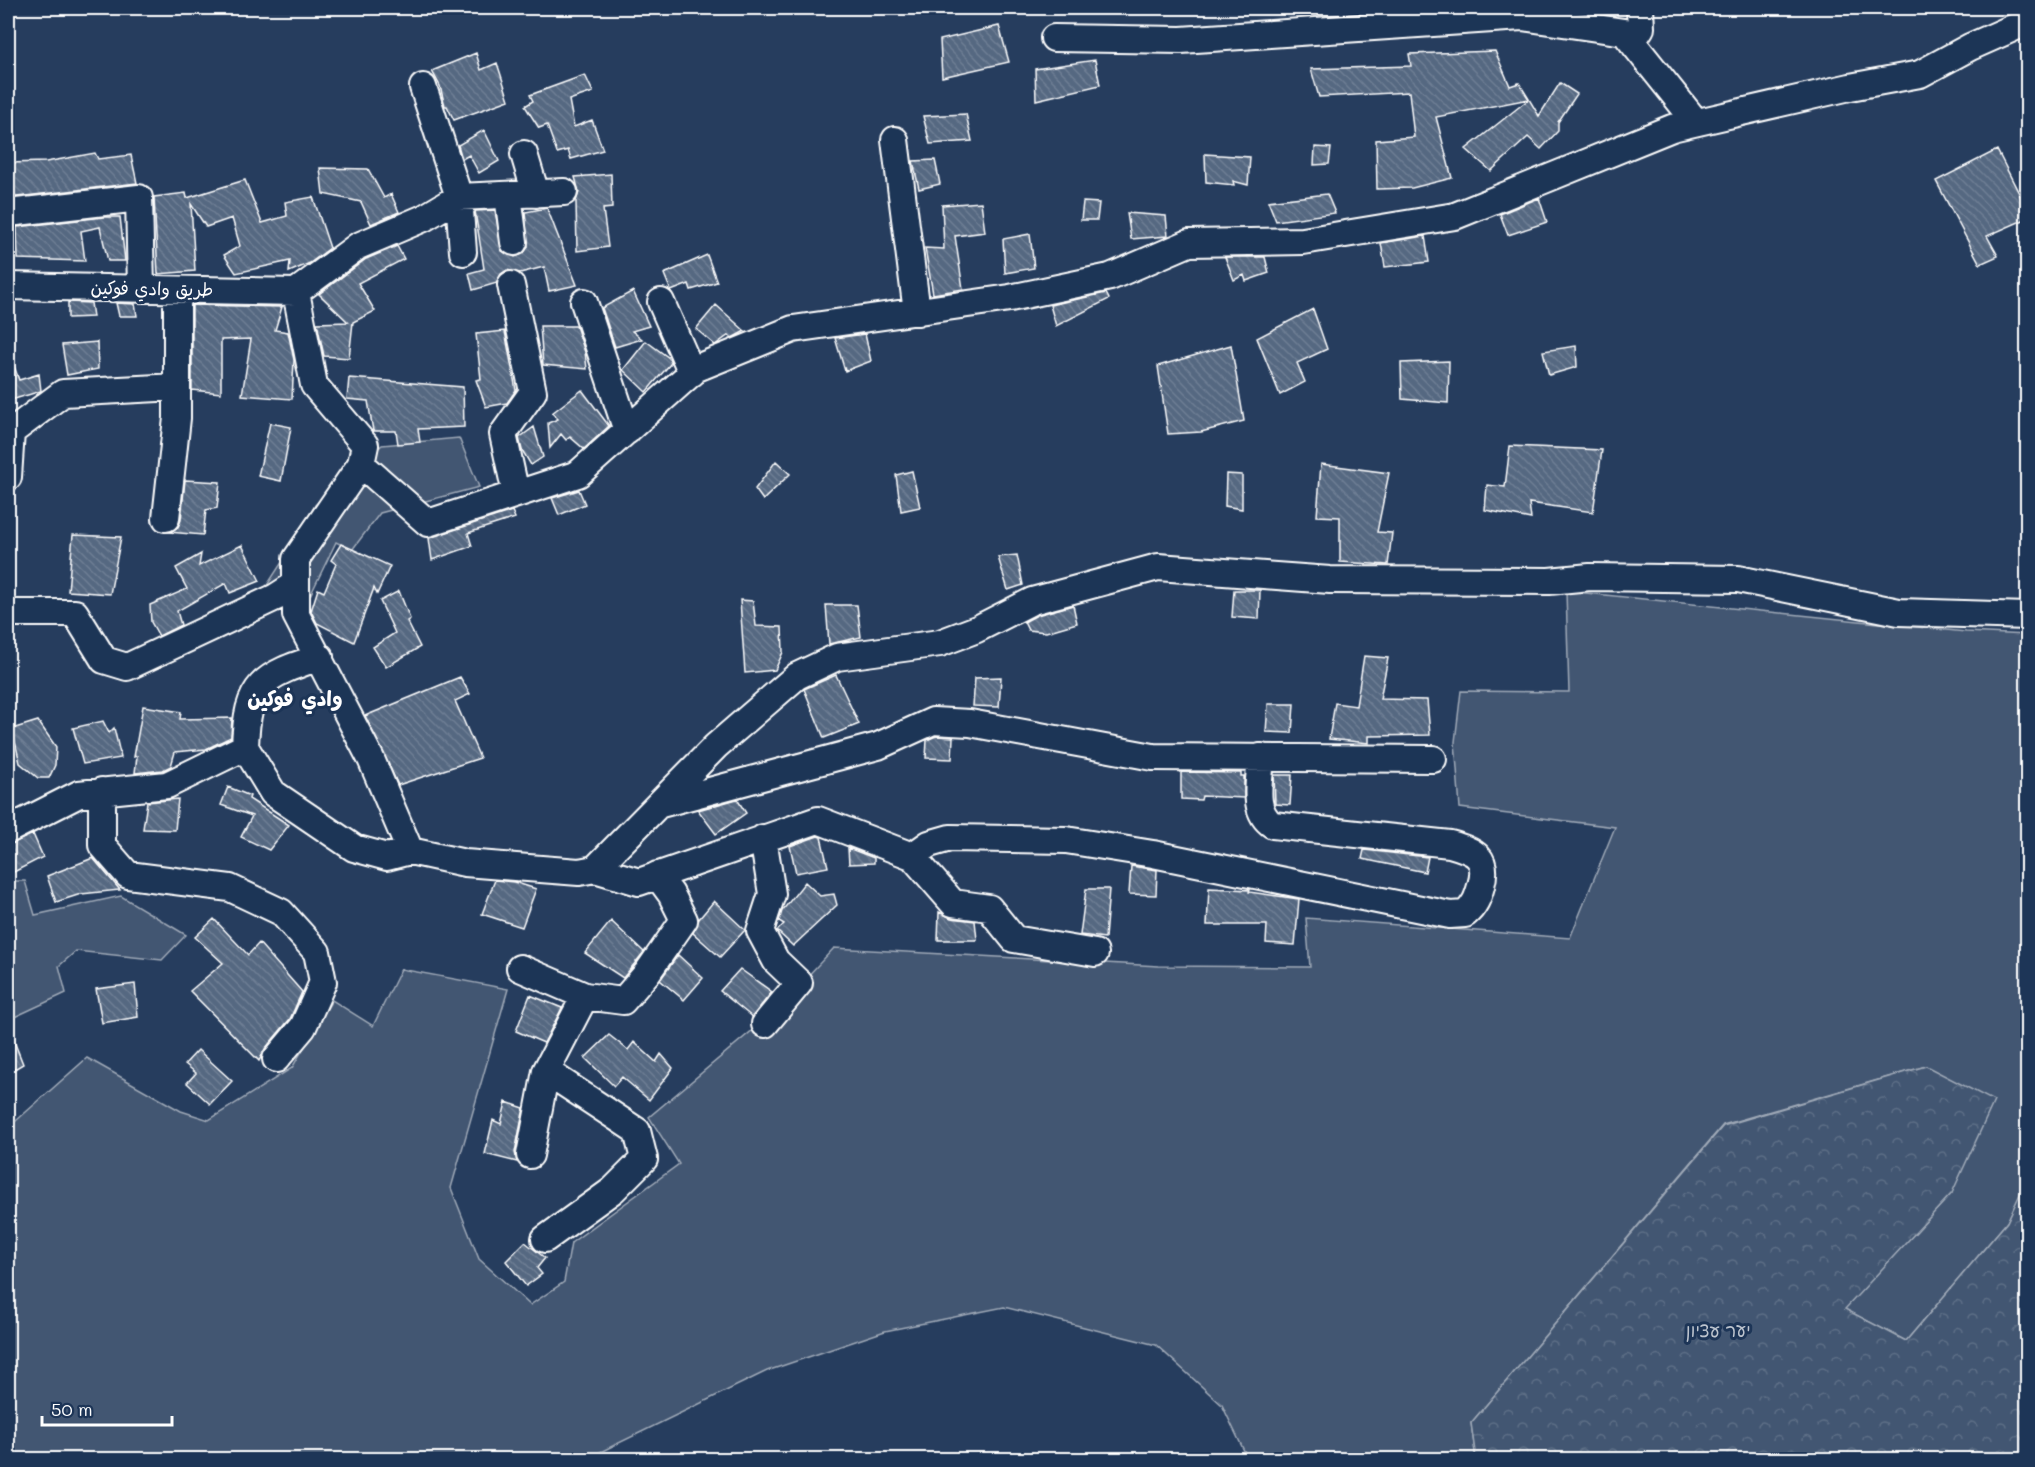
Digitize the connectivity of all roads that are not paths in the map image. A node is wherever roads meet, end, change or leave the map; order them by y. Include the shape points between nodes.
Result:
1 (1640, 8) edge
2 (2028, 25) edge
3 (1054, 38) dead end
4 (1632, 42) junction
5 (423, 87) dead end
6 (1696, 122) junction
7 (895, 140) dead end
8 (524, 154) dead end
9 (564, 192) dead end
10 (536, 194) junction
11 (508, 195) junction
12 (459, 197) junction
13 (8, 213) edge
14 (514, 242) dead end
15 (463, 252) dead end
16 (511, 285) dead end
17 (8, 286) edge
18 (141, 289) junction
19 (177, 290) junction
20 (296, 292) junction
21 (584, 302) dead end
22 (661, 302) dead end
23 (917, 312) junction
24 (693, 373) junction
25 (177, 387) junction
26 (627, 431) junction
27 (361, 464) junction
28 (8, 477) edge
29 (516, 494) junction
30 (166, 518) dead end
31 (296, 584) junction
32 (8, 613) edge
33 (2028, 616) edge
34 (320, 657) junction
35 (245, 747) junction
36 (1261, 757) junction
37 (1433, 759) dead end
38 (102, 791) junction
39 (661, 804) junction
40 (8, 830) edge
41 (763, 838) junction
42 (410, 851) junction
43 (912, 856) junction
44 (595, 869) junction
45 (657, 875) junction
46 (1095, 953) dead end
47 (520, 968) dead end
48 (585, 996) junction
49 (765, 1024) dead end
50 (276, 1059) dead end
51 (546, 1071) junction
52 (530, 1155) dead end
53 (545, 1239) dead end

1 - 4 street via 1641,28
2 - 6 street via 2022,24 1970,47 1920,74
3 - 4 street via 1181,40 1522,17 1624,32
4 - 6 street
5 - 12 street
6 - 23 street via 1672,128 1455,216 1303,241 1190,243 1110,277
7 - 23 street
8 - 10 street
9 - 10 street
10 - 11 street
11 - 12 street
11 - 14 street
12 - 15 street
12 - 20 street via 424,218 357,246
13 - 18 street via 139,198
16 - 29 street via 533,392 503,434
17 - 18 street, طريق وادي فوکين
18 - 19 street, طريق وادي فوکين
19 - 20 street, طريق وادي فوکين
19 - 25 street
20 - 27 street via 314,385 365,445
21 - 26 street
22 - 24 street
23 - 24 street via 793,329
24 - 26 street
25 - 28 street via 63,393 10,432
25 - 30 street
26 - 29 street via 578,474
27 - 29 street via 428,523
27 - 31 street via 296,559
31 - 32 street via 127,667 104,660 75,613
31 - 34 street via 296,615
33 - 39 street via 1899,612 1738,579 1330,580 1158,567 1032,600 940,643 837,657 797,675 716,746
34 - 35 street via 283,670 262,683 246,714
34 - 42 street via 371,759
35 - 38 street via 167,785
35 - 42 street via 273,793 354,848 387,857
36 - 37 street
36 - 39 street via 1154,757 970,723 933,721 879,746
36 - 43 street via 1259,803 1265,820 1273,825 1468,849 1478,856 1485,872 1472,908 1465,914 1450,915 1066,840 950,838 929,844
38 - 40 street via 79,794
38 - 50 street via 102,846 128,874 230,888 281,912 317,952 323,982 303,1027
39 - 44 street
41 - 43 street via 818,820
41 - 45 street
41 - 49 street via 772,894 760,931 776,961 799,983
42 - 44 street via 465,863 579,872
43 - 46 street via 953,903 989,908 1014,939
44 - 45 street via 639,882
45 - 48 street via 684,921 623,1001
47 - 48 street
48 - 51 street
51 - 52 street
51 - 53 street via 637,1131 644,1159 613,1190

